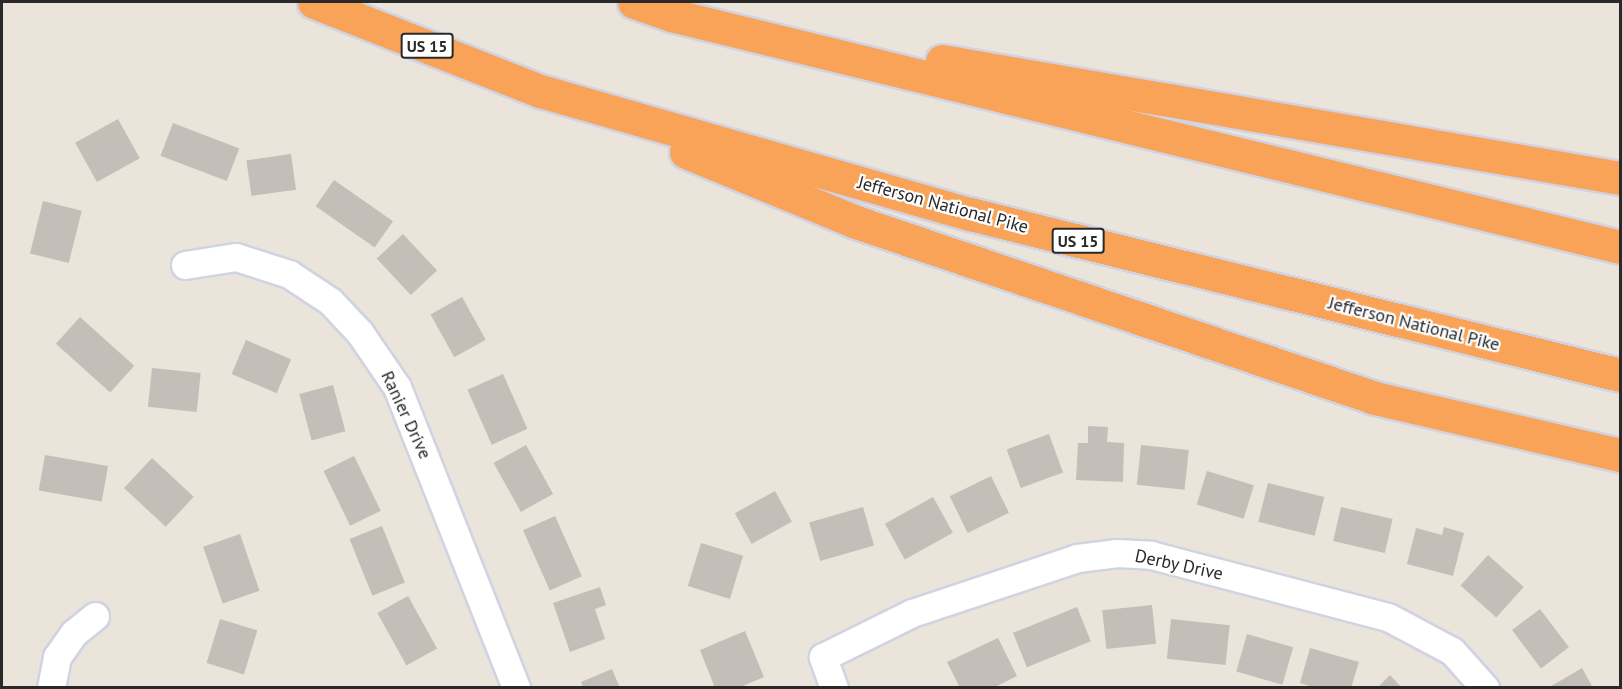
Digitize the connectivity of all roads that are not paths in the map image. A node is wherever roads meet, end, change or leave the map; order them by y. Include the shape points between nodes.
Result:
1 (314, 2) edge
2 (634, 2) edge
3 (671, 15) junction
4 (540, 91) junction
5 (1620, 158) edge
6 (1552, 164) junction
7 (1620, 178) edge
8 (1620, 247) edge
9 (185, 265) dead end
10 (1620, 375) edge
11 (1620, 455) edge
12 (95, 616) dead end
13 (51, 687) edge
14 (516, 687) edge
15 (834, 687) edge
16 (1485, 687) edge

1 - 4 highway, Jefferson National Pike / US 15
2 - 3 highway
3 - 6 highway
3 - 8 highway
4 - 10 highway, Jefferson National Pike / US 15 via 970,214
4 - 11 highway via 856,222 1364,394
5 - 6 highway
6 - 7 highway
9 - 14 street, Ranier Drive via 236,257 281,271 330,302 360,333 397,387
12 - 13 street via 74,633 57,657
15 - 16 street, Derby Drive via 823,657 912,613 1077,558 1116,553 1151,555 1388,617 1452,651

